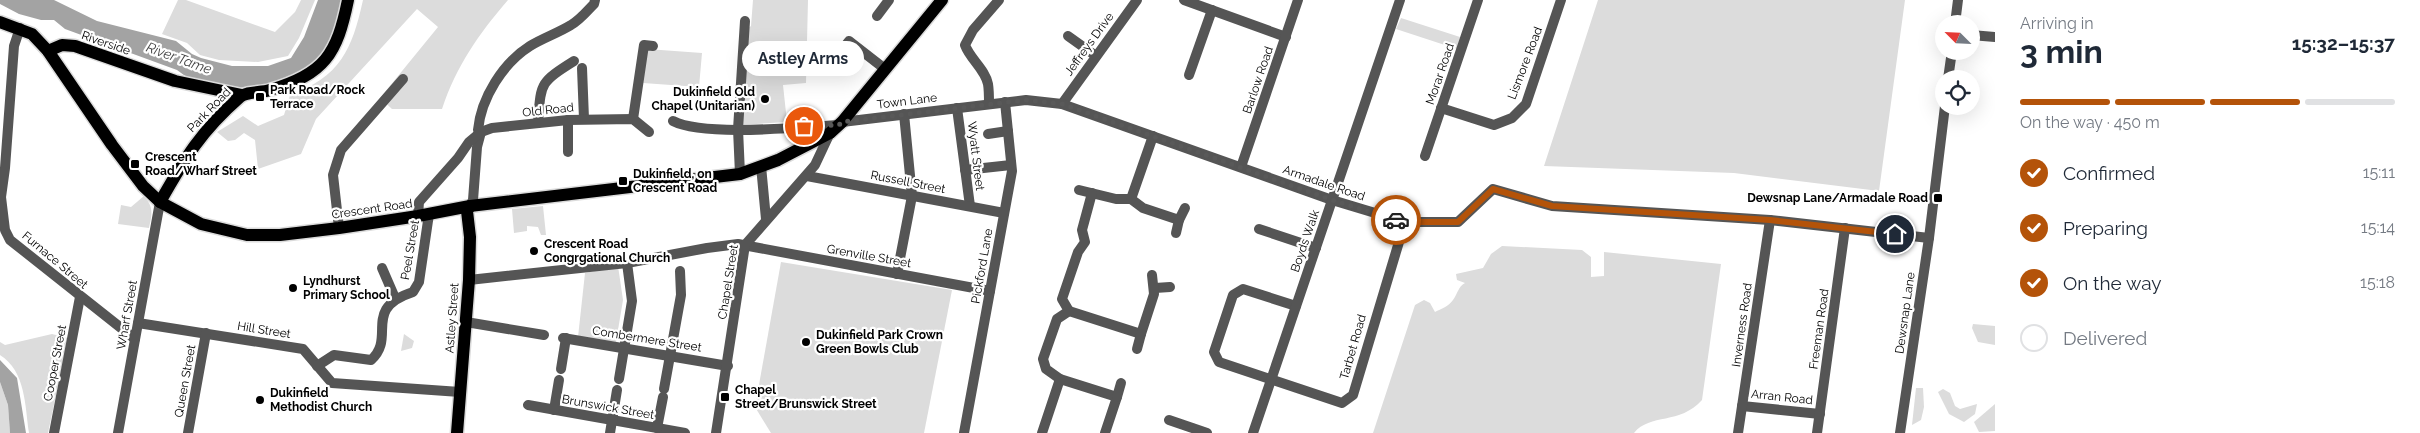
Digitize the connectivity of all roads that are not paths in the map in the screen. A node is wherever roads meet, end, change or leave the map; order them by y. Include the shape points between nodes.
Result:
1 (348, 0) edge
2 (595, 0) edge
3 (942, 0) edge
4 (998, 0) edge
5 (1137, 0) edge
6 (1184, 0) edge
7 (1298, 0) edge
8 (1400, 0) edge
9 (1478, 0) edge
10 (1561, 0) edge
11 (1958, 0) edge
12 (886, 1) edge
13 (1212, 10) junction
14 (1956, 15) edge
15 (878, 16) dead end
16 (745, 21) dead end
17 (0, 22) edge
18 (20, 28) junction
19 (1068, 36) dead end
20 (1286, 36) junction
21 (1980, 36) edge
22 (1995, 37) edge
23 (653, 46) dead end
24 (48, 50) junction
25 (842, 50) dead end
26 (1096, 56) junction
27 (885, 69) junction
28 (1189, 75) dead end
29 (403, 79) dead end
30 (242, 95) junction
31 (1005, 102) junction
32 (989, 104) junction
33 (1062, 104) junction
34 (957, 108) junction
35 (1442, 108) junction
36 (904, 114) junction
37 (1944, 115) edge
38 (584, 119) junction
39 (633, 119) junction
40 (568, 120) junction
41 (674, 121) dead end
42 (538, 123) junction
43 (837, 126) junction
44 (738, 129) junction
45 (1008, 131) junction
46 (481, 132) junction
47 (649, 132) dead end
48 (988, 134) dead end
49 (1153, 136) junction
50 (568, 152) dead end
51 (1425, 156) dead end
52 (458, 158) junction
53 (476, 165) junction
54 (1011, 165) junction
55 (761, 166) junction
56 (1241, 167) junction
57 (965, 170) junction
58 (740, 174) junction
59 (807, 176) junction
60 (1079, 190) dead end
61 (1092, 193) junction
62 (912, 196) junction
63 (1131, 199) junction
64 (1332, 200) junction
65 (160, 202) junction
66 (470, 206) junction
67 (970, 206) junction
68 (1185, 208) dead end
69 (1004, 213) junction
70 (423, 215) junction
71 (766, 220) junction
72 (1179, 220) junction
73 (1770, 220) junction
74 (1405, 222) junction
75 (339, 228) junction
76 (1844, 228) junction
77 (1259, 229) dead end
78 (1176, 233) dead end
79 (1929, 238) junction
80 (745, 245) junction
81 (1316, 248) junction
82 (627, 263) junction
83 (382, 268) dead end
84 (680, 271) dead end
85 (897, 274) junction
86 (1152, 275) dead end
87 (469, 280) junction
88 (1170, 287) dead end
89 (1155, 288) junction
90 (990, 291) junction
91 (80, 297) junction
92 (395, 298) junction
93 (1296, 306) junction
94 (1069, 311) junction
95 (466, 322) junction
96 (138, 323) junction
97 (206, 334) junction
98 (1141, 334) junction
99 (544, 335) dead end
100 (135, 339) junction
101 (624, 348) junction
102 (1137, 349) dead end
103 (670, 356) junction
104 (317, 366) junction
105 (728, 366) junction
106 (561, 369) dead end
107 (619, 379) dead end
108 (1060, 379) junction
109 (559, 380) dead end
110 (1270, 381) junction
111 (1121, 383) dead end
112 (617, 390) dead end
113 (460, 392) junction
114 (1116, 397) junction
115 (528, 405) dead end
116 (1742, 406) junction
117 (554, 410) junction
118 (1820, 414) junction
119 (612, 420) junction
120 (1169, 420) dead end
121 (657, 428) junction
122 (54, 433) edge
123 (118, 433) edge
124 (188, 433) edge
125 (457, 433) edge
126 (610, 433) edge
127 (685, 433) edge
128 (716, 433) edge
129 (964, 433) edge
130 (1042, 433) edge
131 (1105, 433) edge
132 (1207, 433) edge
133 (1253, 433) edge
134 (1738, 433) edge
135 (1818, 433) edge
136 (1900, 433) edge

1 - 30 main road, Park Road via 336,46 326,61 298,80 268,91
2 - 46 street via 572,25 529,47 501,73 479,122 478,130
3 - 27 main road
4 - 32 street via 965,45 988,83
5 - 26 street, Jeffreys Drive
6 - 13 street
7 - 20 street, Barlow Road
8 - 64 street, Boyds Walk
9 - 35 street, Morar Road
10 - 35 street, Lismore Road via 1526,104 1512,118 1494,125
11 - 14 street
12 - 15 street
13 - 20 street
13 - 28 street
16 - 44 street
17 - 18 main road, Crescent Road
18 - 24 main road, Crescent Road via 32,34
18 - 91 street, Furnace Street via 14,46 1,197 5,230 10,240
19 - 26 street
20 - 56 street, Barlow Road
21 - 22 street
23 - 39 street via 644,45
24 - 30 main road, Riverside via 62,45 74,46 175,81
24 - 65 main road, Crescent Road via 112,145 143,186
25 - 27 street via 846,37
26 - 33 street, Jeffreys Drive
27 - 43 main road
29 - 75 street via 341,150 333,174
30 - 65 main road, Park Road via 200,137
31 - 32 street, Town Lane
31 - 33 street, Armadale Road via 1026,100
31 - 45 street, Pickford Lane
32 - 34 street, Town Lane
33 - 49 street, Armadale Road
34 - 36 street, Town Lane
34 - 57 street, Wyatt Street
35 - 51 street, Morar Road
36 - 43 street, Town Lane
36 - 62 street
37 - 79 street, Dewsnap Lane
38 - 39 street, Old Road
38 - 40 street, Old Road
38 - 42 street via 578,65 544,82 540,92
39 - 47 street
40 - 42 street, Old Road
40 - 50 street
41 - 44 street via 684,127
42 - 46 street, Old Road
43 - 44 street
43 - 55 main road, Crescent Road
43 - 59 street, Chapel Street
44 - 58 street
45 - 48 street
45 - 54 street, Pickford Lane
46 - 52 street
46 - 53 street
49 - 56 street, Armadale Road
49 - 63 street
52 - 53 street via 465,157
52 - 70 street via 419,202
53 - 66 street
54 - 57 street
54 - 69 street, Pickford Lane
55 - 58 main road, Crescent Road
55 - 71 street
56 - 64 street, Armadale Road
57 - 67 street, Wyatt Street
58 - 66 main road, Crescent Road
59 - 62 street, Russell Street
59 - 71 street, Chapel Street
60 - 61 street
61 - 63 street
61 - 94 street via 1082,230 1085,242 1078,252 1062,299
62 - 67 street, Russell Street
62 - 85 street
63 - 72 street via 1143,208
64 - 74 street, Armadale Road
64 - 81 street, Boyds Walk
65 - 75 main road, Crescent Road via 201,224 247,235 280,235
65 - 96 street, Wharf Street
66 - 70 main road, Crescent Road
66 - 87 main road, Astley Street via 467,212
67 - 69 street, Russell Street
68 - 72 street
69 - 90 street, Pickford Lane
70 - 75 main road, Crescent Road
70 - 92 street, Peel Street via 419,282 413,292
71 - 80 street, Chapel Street
72 - 78 street
73 - 74 street, Armadale Road via 1552,206 1493,189 1458,222
73 - 76 street, Armadale Road
73 - 116 street, Inverness Road
74 - 110 street, Tarbet Road via 1352,395 1342,403
76 - 79 street, Armadale Road
76 - 118 street, Freeman Road
77 - 81 street
79 - 136 street, Dewsnap Lane
80 - 82 street, Grenville Street via 706,248
80 - 85 street, Grenville Street
80 - 105 street, Chapel Street
81 - 93 street, Boyds Walk
82 - 87 street, Grenville Street
82 - 101 street via 632,301
83 - 92 street
84 - 103 street via 681,295
85 - 90 street, Grenville Street
86 - 89 street
87 - 95 main road, Astley Street
88 - 89 street
89 - 98 street
90 - 129 street, Pickford Lane
91 - 100 street, Furnace Street
91 - 122 street, Cooper Street
92 - 104 street via 385,308 378,354 371,360 334,355
93 - 110 street, Boyds Walk
93 - 110 street via 1243,289 1233,294 1214,352 1219,362
94 - 98 street
94 - 108 street via 1056,319 1043,359 1046,368
95 - 99 street
95 - 113 main road, Astley Street
96 - 97 street, Hill Street
96 - 100 street, Wharf Street
97 - 104 street, Hill Street via 303,349
97 - 124 street, Queen Street
98 - 102 street
100 - 123 street, Wharf Street
101 - 103 street, Combermere Street
101 - 106 street, Combermere Street via 564,338
101 - 107 street
103 - 105 street, Combermere Street
103 - 121 street
104 - 113 street, Hill Street via 332,383
105 - 128 street, Chapel Street
108 - 114 street
108 - 130 street
109 - 117 street
110 - 133 street, Boyds Walk
111 - 114 street
112 - 119 street
113 - 125 main road, Astley Street
114 - 131 street
115 - 117 street, Brunswick Street
116 - 118 street, Arran Road
116 - 134 street, Inverness Road
117 - 119 street, Brunswick Street
118 - 135 street, Freeman Road
119 - 121 street, Brunswick Street
119 - 126 street
120 - 132 street
121 - 127 street, Brunswick Street

